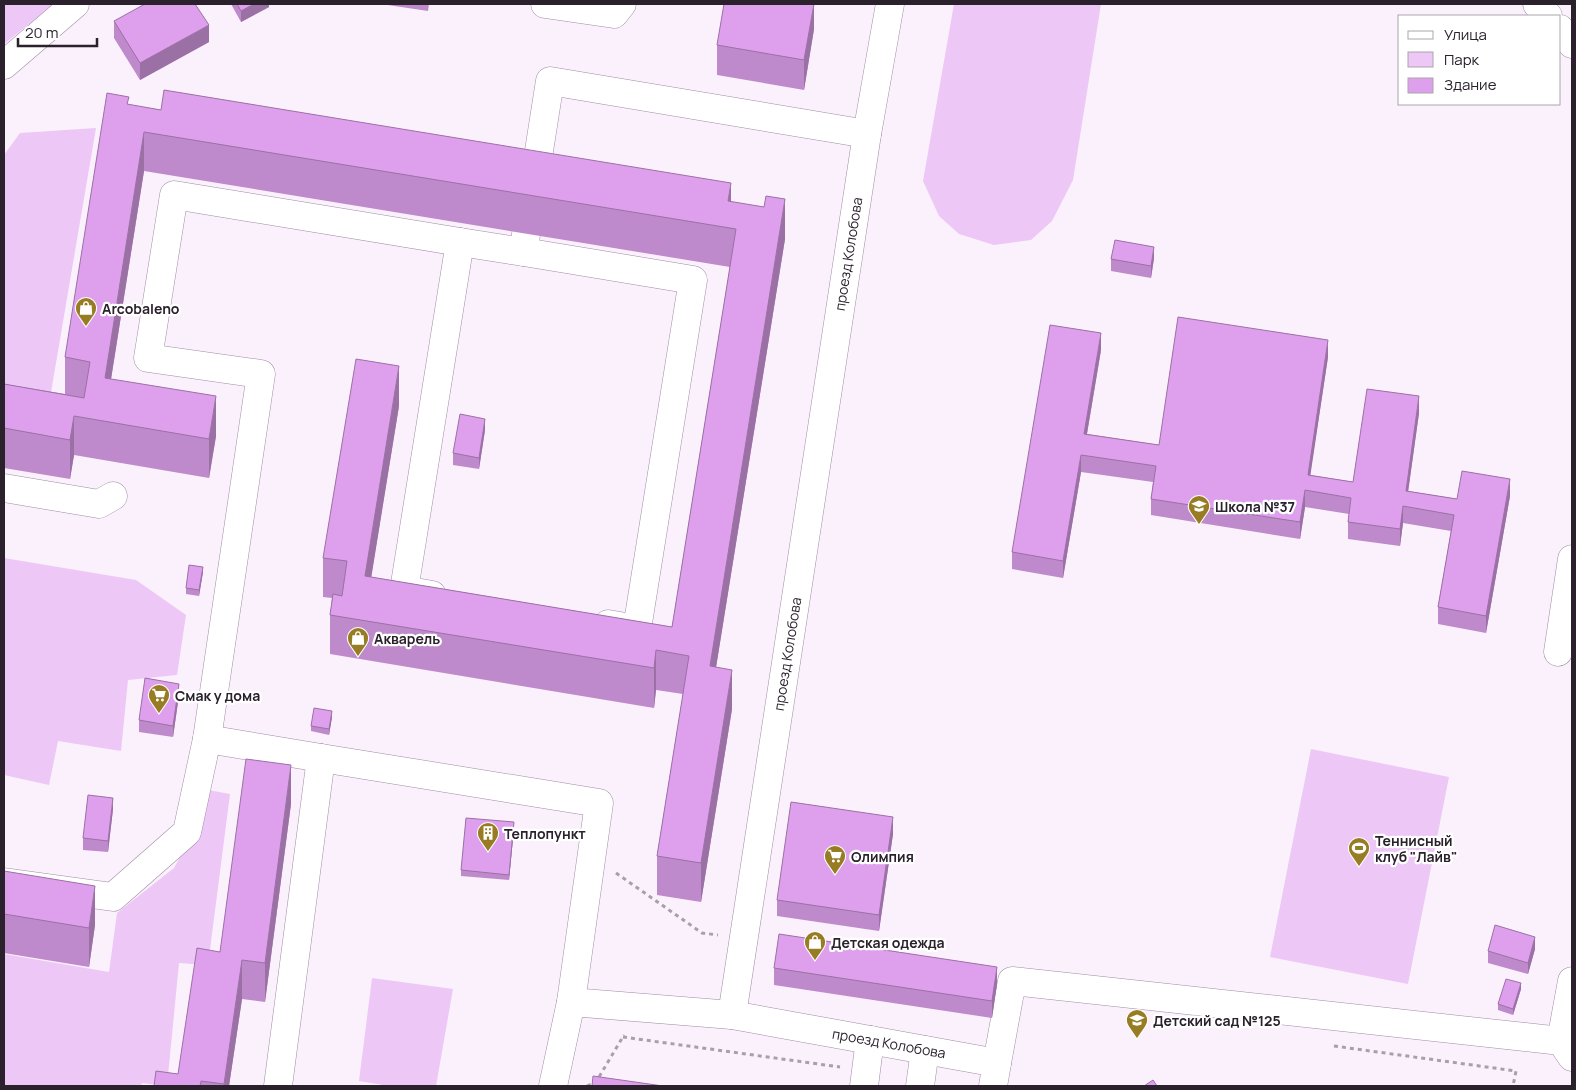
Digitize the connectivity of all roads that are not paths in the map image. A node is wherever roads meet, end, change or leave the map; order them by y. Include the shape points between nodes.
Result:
1 (75, 4) edge
2 (545, 4) edge
3 (622, 4) edge
4 (890, 4) edge
5 (1538, 4) edge
6 (1547, 15) edge
7 (1561, 30) edge
8 (1572, 44) edge
9 (4, 65) edge
10 (867, 134) junction
11 (533, 190) edge
12 (460, 242) junction
13 (4, 488) edge
14 (113, 496) dead end
15 (1572, 559) edge
16 (452, 598) edge
17 (588, 621) edge
18 (1558, 652) dead end
19 (207, 739) junction
20 (321, 758) junction
21 (4, 882) edge
22 (1572, 981) edge
23 (571, 1002) junction
24 (732, 1015) junction
25 (870, 1040) junction
26 (1567, 1049) edge
27 (926, 1050) junction
28 (995, 1074) edge
29 (865, 1078) edge
30 (278, 1086) edge
31 (553, 1086) edge
32 (920, 1086) edge

1 - 9 street
2 - 3 street via 614,14
4 - 10 street, проезд Колобова
5 - 6 street
7 - 8 street
10 - 11 street via 550,81
10 - 24 street, проезд Колобова
12 - 16 street via 404,590
12 - 17 street via 525,243 693,280 637,629
12 - 19 street via 174,195 148,358 261,374
13 - 14 street via 99,504
15 - 18 street
19 - 20 street
19 - 21 street via 186,832 113,897
20 - 23 street via 599,803
20 - 30 street
22 - 26 street
23 - 24 street
23 - 31 street
24 - 25 street, проезд Колобова
25 - 27 street, проезд Колобова
25 - 29 street
26 - 28 street via 1012,981
27 - 28 street, проезд Колобова
27 - 32 street

